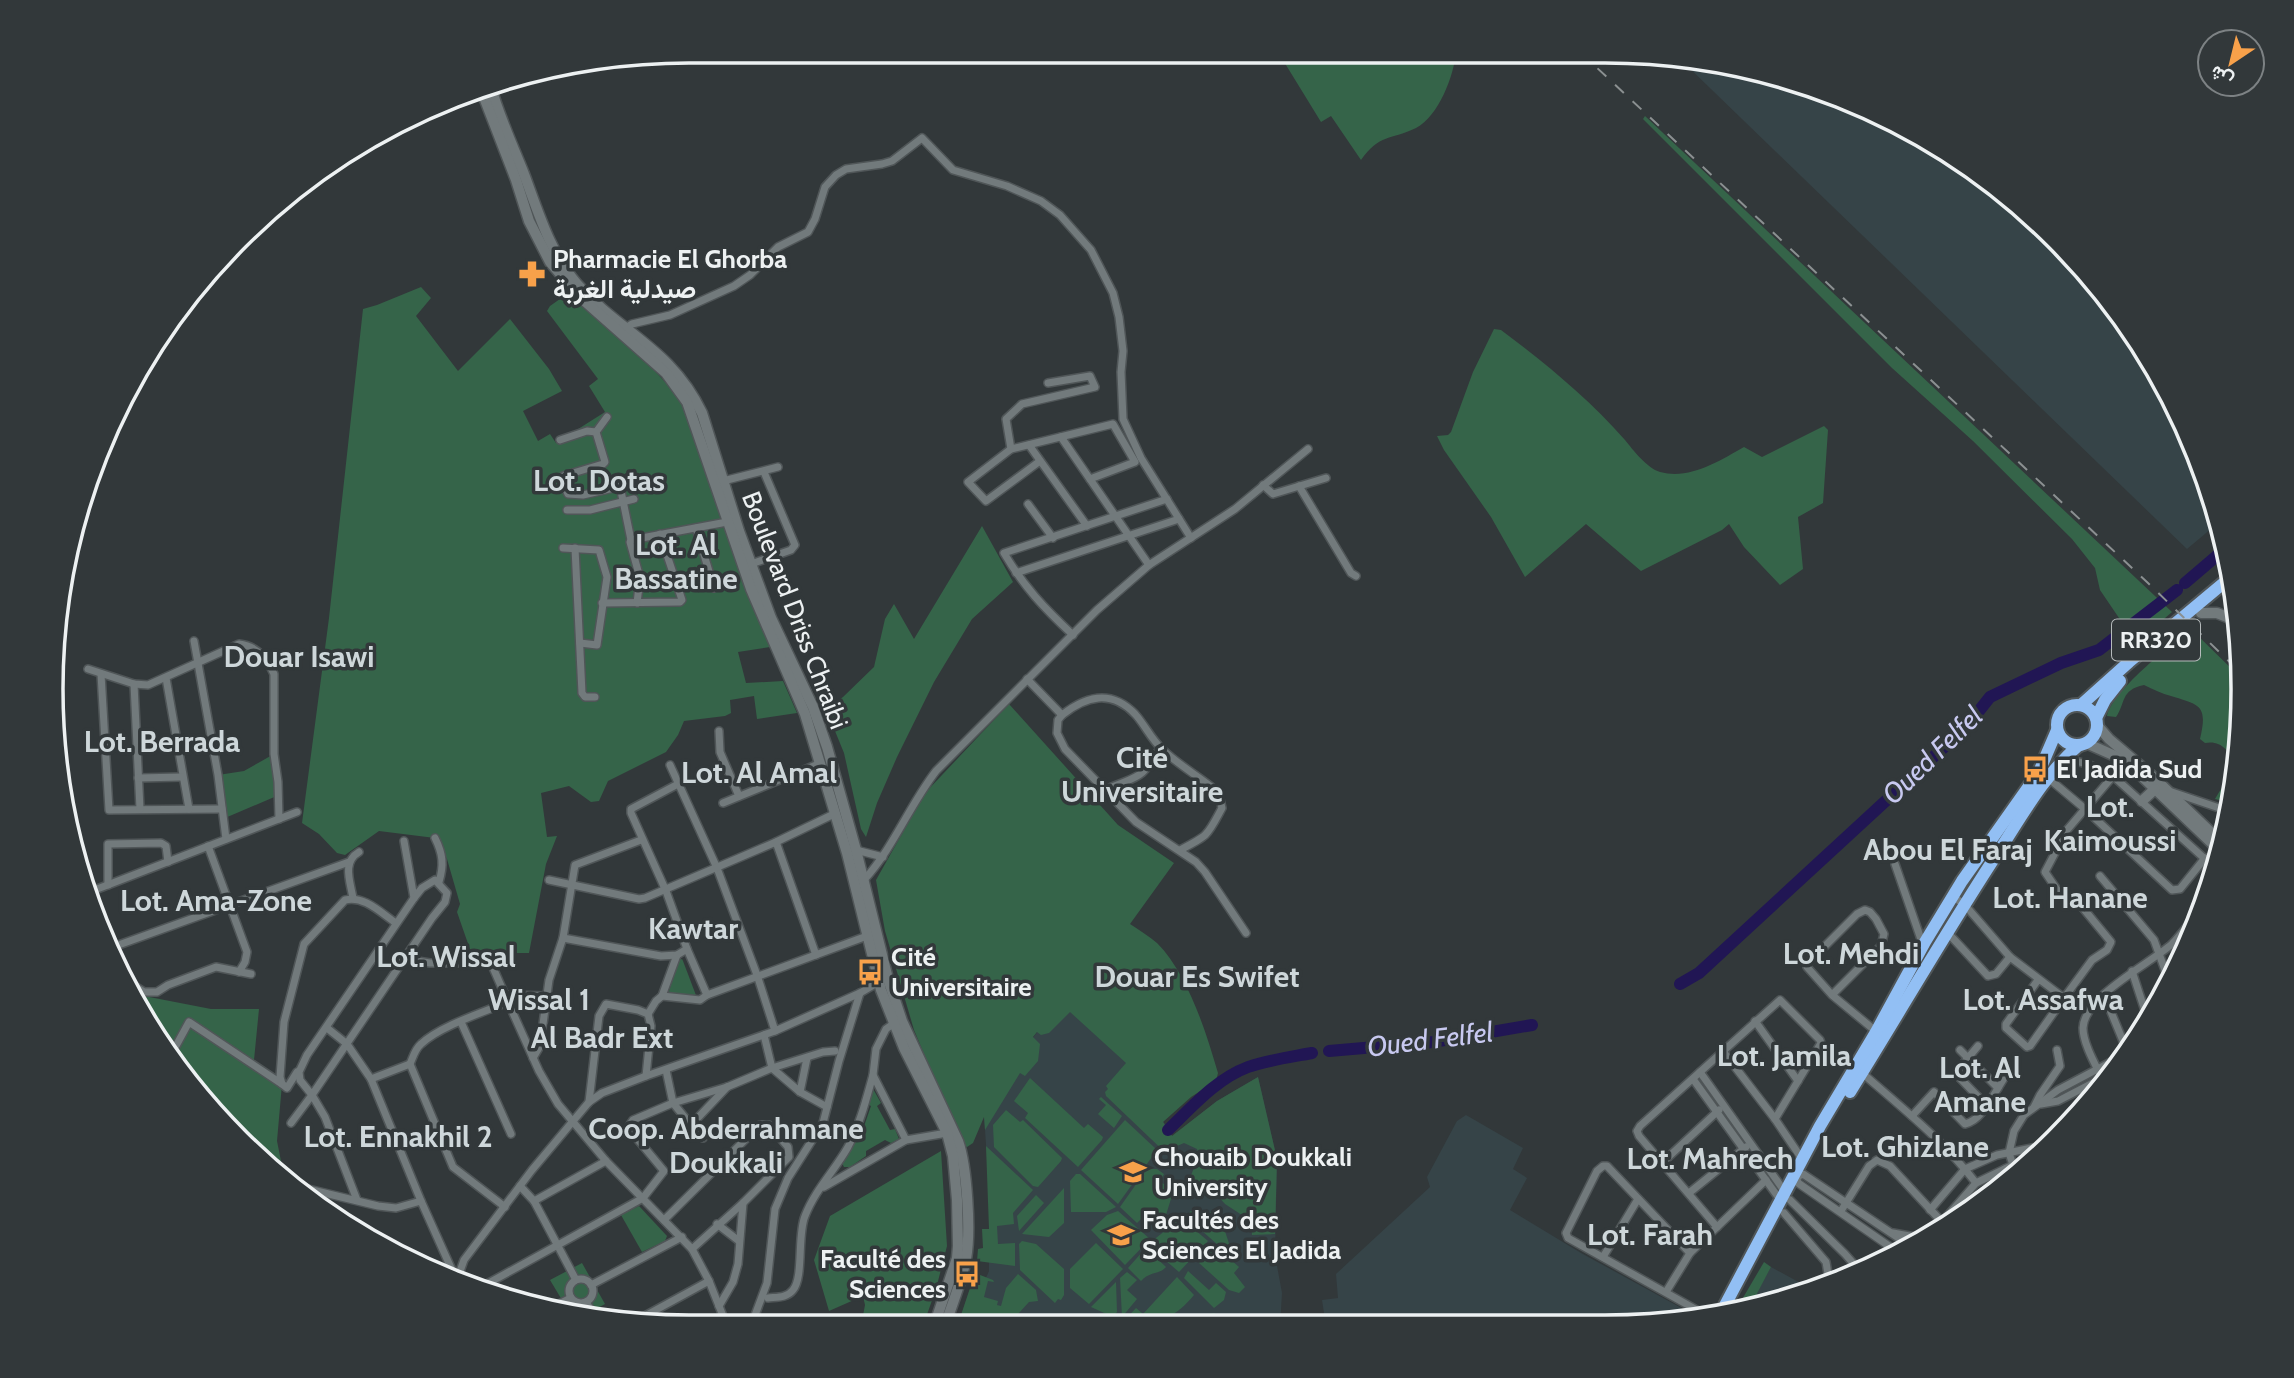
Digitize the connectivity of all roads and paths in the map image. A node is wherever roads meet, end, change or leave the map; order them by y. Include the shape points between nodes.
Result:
1 (488, 96) joint
2 (626, 328) junction
3 (638, 342) junction
4 (1048, 383) dead end
5 (607, 417) dead end
6 (597, 432) junction
7 (1061, 437) junction
8 (560, 440) dead end
9 (1029, 445) junction
10 (1011, 449) junction
11 (1308, 449) dead end
12 (1040, 461) junction
13 (778, 467) dead end
14 (764, 472) junction
15 (1326, 478) dead end
16 (1090, 479) junction
17 (723, 481) junction
18 (631, 484) dead end
19 (1263, 485) junction
20 (620, 486) junction
21 (1299, 486) junction
22 (634, 499) dead end
23 (1167, 499) junction
24 (624, 501) junction
25 (1028, 504) dead end
26 (568, 510) dead end
27 (1116, 516) junction
28 (1179, 519) junction
29 (727, 522) junction
30 (1087, 526) junction
31 (696, 528) junction
32 (660, 534) junction
33 (1129, 535) junction
34 (1054, 537) junction
35 (1191, 538) junction
36 (631, 540) junction
37 (563, 548) dead end
38 (575, 548) junction
39 (751, 564) junction
40 (1149, 565) junction
41 (1016, 573) junction
42 (711, 576) junction
43 (1356, 576) dead end
44 (676, 580) junction
45 (2222, 584) edge
46 (714, 588) dead end
47 (2224, 593) edge
48 (603, 603) junction
49 (637, 603) junction
50 (2201, 613) junction
51 (2227, 617) edge
52 (767, 619) junction
53 (1073, 635) junction
54 (775, 638) junction
55 (194, 641) dead end
56 (580, 643) junction
57 (198, 663) junction
58 (88, 668) dead end
59 (101, 674) junction
60 (166, 678) junction
61 (1027, 679) junction
62 (134, 684) junction
63 (595, 697) dead end
64 (2081, 705) junction
65 (1062, 715) junction
66 (2097, 722) junction
67 (2057, 730) junction
68 (719, 731) dead end
69 (2083, 744) junction
70 (176, 745) junction
71 (136, 748) junction
72 (1160, 748) junction
73 (2065, 758) junction
74 (821, 763) junction
75 (670, 765) dead end
76 (2113, 776) junction
77 (182, 777) junction
78 (2048, 777) junction
79 (138, 778) junction
80 (678, 784) junction
81 (2155, 789) junction
82 (1105, 790) junction
83 (2168, 791) junction
84 (739, 796) junction
85 (2142, 801) junction
86 (723, 803) dead end
87 (2219, 808) edge
88 (140, 809) junction
89 (189, 809) junction
90 (222, 809) junction
91 (2085, 809) junction
92 (297, 812) dead end
93 (834, 814) junction
94 (279, 819) junction
95 (2214, 834) edge
96 (435, 838) dead end
97 (226, 839) junction
98 (641, 840) junction
99 (404, 841) dead end
100 (776, 842) junction
101 (2212, 843) edge
102 (208, 846) junction
103 (856, 849) junction
104 (1180, 850) junction
105 (359, 852) dead end
106 (883, 857) junction
107 (2205, 858) junction
108 (2207, 860) edge
109 (168, 862) junction
110 (349, 862) junction
111 (1895, 864) dead end
112 (717, 868) junction
113 (2100, 876) dead end
114 (549, 880) dead end
115 (864, 880) junction
116 (439, 882) junction
117 (108, 885) junction
118 (572, 886) junction
119 (96, 890) edge
120 (666, 891) junction
121 (1952, 896) junction
122 (353, 898) junction
123 (414, 898) junction
124 (228, 904) junction
125 (1964, 904) junction
126 (396, 923) junction
127 (1942, 927) junction
128 (1246, 933) dead end
129 (2181, 933) edge
130 (867, 936) junction
131 (563, 938) junction
132 (118, 945) edge
133 (1923, 946) junction
134 (687, 949) junction
135 (2160, 953) junction
136 (677, 956) junction
137 (816, 956) junction
138 (2010, 957) junction
139 (404, 959) junction
140 (2165, 968) edge
141 (2132, 971) junction
142 (239, 972) junction
143 (251, 974) dead end
144 (757, 975) junction
145 (2038, 980) junction
146 (881, 985) junction
147 (141, 990) edge
148 (860, 993) junction
149 (707, 995) junction
150 (1832, 995) junction
151 (2104, 995) junction
152 (546, 996) junction
153 (662, 996) junction
154 (507, 998) junction
155 (2064, 998) junction
156 (2144, 1007) edge
157 (648, 1014) junction
158 (1755, 1021) junction
159 (461, 1022) junction
160 (893, 1024) junction
161 (327, 1028) junction
162 (775, 1031) junction
163 (764, 1035) junction
164 (1880, 1035) junction
165 (2122, 1041) edge
166 (347, 1044) junction
167 (1978, 1046) dead end
168 (176, 1047) edge
169 (1722, 1050) junction
170 (1960, 1050) dead end
171 (2057, 1050) dead end
172 (835, 1051) dead end
173 (533, 1058) junction
174 (807, 1058) junction
175 (1968, 1058) junction
176 (302, 1063) junction
177 (410, 1064) junction
178 (2106, 1064) edge
179 (772, 1068) junction
180 (2097, 1068) junction
181 (666, 1070) junction
182 (1858, 1070) junction
183 (1700, 1072) junction
184 (2101, 1072) edge
185 (873, 1075) junction
186 (2006, 1075) dead end
187 (646, 1076) junction
188 (371, 1079) junction
189 (1693, 1079) junction
190 (1797, 1081) junction
191 (2091, 1083) edge
192 (284, 1086) junction
193 (727, 1087) junction
194 (1998, 1088) junction
195 (800, 1092) junction
196 (312, 1095) junction
197 (589, 1102) junction
198 (673, 1103) junction
199 (1987, 1106) junction
200 (2037, 1106) junction
201 (827, 1107) junction
202 (1720, 1109) junction
203 (1912, 1116) junction
204 (1775, 1119) junction
205 (571, 1122) junction
206 (291, 1123) dead end
207 (691, 1125) junction
208 (947, 1133) junction
209 (511, 1134) dead end
210 (703, 1138) dead end
211 (906, 1140) junction
212 (1747, 1146) junction
213 (2030, 1149) edge
214 (2009, 1153) junction
215 (1802, 1159) junction
216 (606, 1161) junction
217 (1663, 1162) junction
218 (838, 1163) junction
219 (2009, 1167) joint
220 (1965, 1169) junction
221 (846, 1173) junction
222 (1797, 1177) junction
223 (1766, 1180) junction
224 (1976, 1183) junction
225 (520, 1186) junction
226 (820, 1189) junction
227 (314, 1190) edge
228 (1689, 1193) junction
229 (642, 1198) junction
230 (1638, 1199) junction
231 (357, 1200) junction
232 (421, 1201) junction
233 (534, 1201) junction
234 (1785, 1202) junction
235 (743, 1203) junction
236 (1846, 1203) junction
237 (1962, 1203) edge
238 (505, 1207) junction
239 (1930, 1210) junction
240 (1841, 1211) junction
241 (1938, 1218) edge
242 (664, 1220) junction
243 (717, 1224) junction
244 (1717, 1227) junction
245 (1888, 1232) junction
246 (1909, 1236) edge
247 (682, 1237) junction
248 (1881, 1240) junction
249 (1901, 1240) edge
250 (739, 1241) junction
251 (557, 1246) junction
252 (1889, 1246) edge
253 (1886, 1248) edge
254 (692, 1249) junction
255 (1690, 1253) junction
256 (1603, 1257) junction
257 (1853, 1263) edge
258 (452, 1268) edge
259 (460, 1271) edge
260 (1828, 1274) edge
261 (576, 1280) junction
262 (709, 1282) junction
263 (490, 1283) edge
264 (591, 1285) junction
265 (1666, 1292) junction
266 (571, 1298) junction
267 (768, 1298) dead end
268 (1734, 1301) edge
269 (563, 1302) edge
270 (586, 1302) junction
271 (1727, 1303) edge
272 (719, 1306) junction
273 (589, 1307) edge
274 (1695, 1309) edge
275 (649, 1314) edge
276 (723, 1315) edge
277 (755, 1315) edge
278 (938, 1315) edge
279 (948, 1315) edge

1 - 2 main road, Boulevard Driss Chraibi via 554,250 578,285
1 - 3 main road, Boulevard Driss Chraibi via 529,221 550,262 580,297
2 - 3 main road, Boulevard Driss Chraibi
2 - 23 street via 670,315 734,286 778,247 808,232 825,187 836,175 892,161 922,138 953,170 1041,201 1091,250 1113,293 1119,317 1123,419
3 - 17 main road, Boulevard Driss Chraibi via 668,363 694,397
3 - 29 main road, Boulevard Driss Chraibi via 687,402
4 - 10 street via 1090,376 1095,387 1021,404 1006,419
5 - 6 street
6 - 8 street
6 - 20 street via 605,462 566,474 561,479 565,492 583,495
7 - 9 street
7 - 16 street
7 - 16 street via 1113,424 1135,462
9 - 10 street
9 - 12 street
10 - 12 street via 968,482 986,501
11 - 19 street
12 - 30 street
13 - 14 street
14 - 17 street
14 - 39 street via 795,545
15 - 21 street
16 - 27 street
17 - 39 main road, Boulevard Driss Chraibi
18 - 20 street
19 - 21 street via 1273,494
19 - 35 street
20 - 24 street
21 - 43 street
22 - 24 street
23 - 27 street
23 - 28 street
24 - 26 street
24 - 36 street
25 - 34 street
27 - 30 street
27 - 33 street
28 - 33 street
28 - 35 street
29 - 31 street
29 - 52 main road, Boulevard Driss Chraibi
30 - 34 street
31 - 32 street
31 - 42 street
32 - 36 street
32 - 44 street
33 - 40 street
33 - 41 street
34 - 41 street via 1004,553
35 - 40 street
36 - 49 street via 640,578
37 - 38 street
38 - 48 street via 599,550 607,577
38 - 56 street
39 - 52 main road, Boulevard Driss Chraibi
40 - 53 street
41 - 53 street via 1041,606
42 - 44 street
42 - 46 street
44 - 49 street via 680,602
45 - 64 highway, RR320
47 - 50 highway, RR320
48 - 49 street
48 - 56 street via 597,645
50 - 51 main road
50 - 66 highway, RR320 via 2116,685
52 - 54 main road, Boulevard Driss Chraibi
53 - 61 street
54 - 74 main road, Boulevard Driss Chraibi
54 - 103 main road, Boulevard Driss Chraibi via 813,707
55 - 57 street
56 - 63 street via 582,692
57 - 60 street
57 - 90 street
57 - 94 street via 239,644 248,645 270,663
58 - 59 street
59 - 62 street
59 - 88 street via 108,810
60 - 62 street via 148,685
60 - 70 street
61 - 65 street
61 - 106 street via 936,771
62 - 71 street
64 - 66 highway via 2092,711
64 - 67 highway, RR320 via 2061,713
65 - 72 street via 1079,703 1107,698 1133,712
65 - 82 street via 1057,733 1065,749
66 - 69 highway, RR320 via 2095,734
66 - 83 main road via 2109,739
67 - 69 highway via 2064,741
67 - 121 highway, RR320 via 2039,772
68 - 84 street via 720,752
69 - 73 highway, RR320
69 - 81 main road via 2121,759
70 - 71 street
70 - 77 street
71 - 79 street
72 - 82 street via 1145,772
72 - 104 street via 1214,789 1221,801 1222,808 1207,835
73 - 76 street
73 - 78 highway, RR320
74 - 84 street
74 - 93 main road, Boulevard Driss Chraibi
75 - 80 street
76 - 85 street
76 - 91 street
77 - 79 street
77 - 89 street
78 - 91 street
78 - 125 highway, RR320
79 - 88 street
80 - 98 street via 631,809
80 - 112 street
81 - 85 main road
81 - 101 main road
82 - 104 street via 1151,834
83 - 87 street
83 - 95 main road
84 - 86 street
85 - 107 street
88 - 89 street
89 - 90 street
90 - 97 street
91 - 107 street via 2172,890 2180,889
91 - 155 street via 2067,830 2045,872 2062,897 2073,896 2111,943
92 - 94 street
93 - 100 street
93 - 130 main road, Boulevard Driss Chraibi
94 - 97 street
96 - 116 street via 443,860
97 - 102 street
98 - 118 street via 575,865
98 - 120 street
99 - 123 street
100 - 112 street
100 - 137 street
102 - 109 street
102 - 124 street
103 - 106 street
103 - 115 main road, Boulevard Driss Chraibi
104 - 128 street via 1205,872
105 - 110 street
106 - 115 street
107 - 108 street
109 - 117 street
109 - 117 street via 166,846 161,843 108,844
110 - 122 street
110 - 124 street
111 - 133 street
112 - 120 street
112 - 144 street
113 - 135 street
114 - 118 street
115 - 146 main road, Boulevard Driss Chraibi
116 - 123 street via 431,881
116 - 139 street via 447,893 445,902
117 - 119 street
118 - 120 street via 639,899
118 - 131 street
120 - 134 street
121 - 125 street
121 - 127 highway, RR320
122 - 126 street
122 - 192 street via 345,900 304,944 284,1022 280,1077
123 - 126 street
124 - 132 street
124 - 142 street via 247,952
125 - 127 highway, RR320
125 - 138 street
126 - 161 street
127 - 133 highway, RR320
127 - 138 street via 1988,976 1996,974
127 - 164 highway, RR320
129 - 135 street
130 - 137 street
130 - 146 main road, Boulevard Driss Chraibi
131 - 136 street
131 - 152 street
133 - 164 highway, RR320
134 - 136 street
134 - 149 street
135 - 140 street
135 - 141 street
136 - 153 street
137 - 144 street
138 - 145 street
139 - 154 street via 491,963
139 - 166 street
141 - 151 street
141 - 156 street
142 - 143 street
142 - 147 street via 216,967 157,992
144 - 149 street
144 - 162 street
145 - 155 street
145 - 155 street via 2006,1024 2025,1046 2030,1046
146 - 148 street
146 - 160 main road, Boulevard Driss Chraibi
146 - 279 main road, Boulevard Driss Chraibi via 966,1154 966,1258
148 - 162 street
148 - 201 street
149 - 153 street via 693,1001
150 - 150 street via 1808,971 1808,963 1865,909 1884,934 1881,946
150 - 164 street
151 - 165 street
151 - 180 street via 2083,1028
152 - 154 street
152 - 173 street via 540,1046
153 - 157 street
154 - 159 street
154 - 173 street
157 - 187 street
157 - 197 street via 609,1003 604,1006
158 - 169 street
158 - 190 street
158 - 190 street via 1782,1001 1820,1040 1821,1046
159 - 177 street via 419,1044
159 - 209 street
160 - 185 street via 876,1049
160 - 208 main road, Boulevard Driss Chraibi
161 - 166 street
161 - 176 street
162 - 163 street
163 - 179 street
163 - 181 street
164 - 182 highway, RR320
166 - 188 street
166 - 196 street
167 - 175 street
168 - 192 street via 189,1022
169 - 183 street
169 - 204 street
170 - 175 street
171 - 200 street via 2060,1066
172 - 174 street
173 - 205 street
174 - 179 street
174 - 195 street
175 - 194 street
175 - 199 street via 1956,1074
176 - 192 street
176 - 196 street via 298,1076
177 - 188 street
177 - 238 street via 453,1167
178 - 180 street
179 - 193 street
179 - 195 street
180 - 184 street
180 - 200 street
181 - 187 street
181 - 198 street
182 - 203 street
182 - 215 highway, RR320
182 - 222 highway, RR320
183 - 189 street
183 - 202 street
185 - 211 street
185 - 218 street via 860,1121
186 - 194 street
187 - 197 street
188 - 232 street
189 - 202 street
189 - 217 street via 1637,1130
190 - 204 street
191 - 200 street
193 - 198 street
193 - 207 street
194 - 199 street
195 - 201 street
196 - 206 street
196 - 231 street
197 - 205 street
198 - 207 street
198 - 229 street via 629,1126 664,1171
199 - 203 street via 1965,1125 1934,1092
200 - 214 street via 2019,1122
201 - 277 street via 823,1123 788,1178 775,1209 768,1283
202 - 212 street
202 - 217 street
203 - 220 street
204 - 215 street
205 - 216 street
205 - 225 street
207 - 210 street
208 - 211 street
208 - 278 main road, Boulevard Driss Chraibi via 955,1171 958,1246
211 - 221 street
212 - 223 street
212 - 228 street
212 - 234 street
213 - 214 street
214 - 219 street
214 - 220 street
215 - 222 highway, RR320
216 - 229 street
216 - 233 street
217 - 228 street
218 - 221 street
218 - 226 street
219 - 224 street
220 - 224 street
220 - 239 street
221 - 226 street
222 - 234 highway, RR320
222 - 236 street
222 - 240 street
223 - 234 street
223 - 244 street
224 - 237 street
225 - 233 street
225 - 238 street
226 - 267 street via 801,1227 797,1283 790,1294
227 - 231 street
228 - 244 street
229 - 242 street
229 - 251 street
230 - 255 street
230 - 256 street
230 - 256 street via 1610,1169 1600,1168 1566,1236
231 - 232 street via 396,1208
232 - 258 street
233 - 251 street
234 - 257 street
234 - 260 street via 1826,1262
234 - 268 highway, RR320
234 - 271 highway, RR320
235 - 242 street via 789,1157 788,1147 769,1125 760,1125
235 - 243 street
235 - 250 street
236 - 239 street via 1877,1160 1890,1166
236 - 240 street
236 - 245 street
238 - 259 street
239 - 241 street
240 - 248 street
242 - 247 street
243 - 250 street
243 - 254 street
244 - 255 street
245 - 246 street
245 - 249 street
247 - 254 street
247 - 264 street
248 - 252 street
248 - 253 street
250 - 272 street via 733,1282
251 - 261 street
251 - 263 street
254 - 262 street
255 - 265 street
256 - 265 street
261 - 264 street
261 - 266 street via 570,1288
262 - 272 street
262 - 275 street
264 - 270 street via 593,1293
265 - 274 street
266 - 269 street
266 - 270 street
270 - 273 street
272 - 276 street

